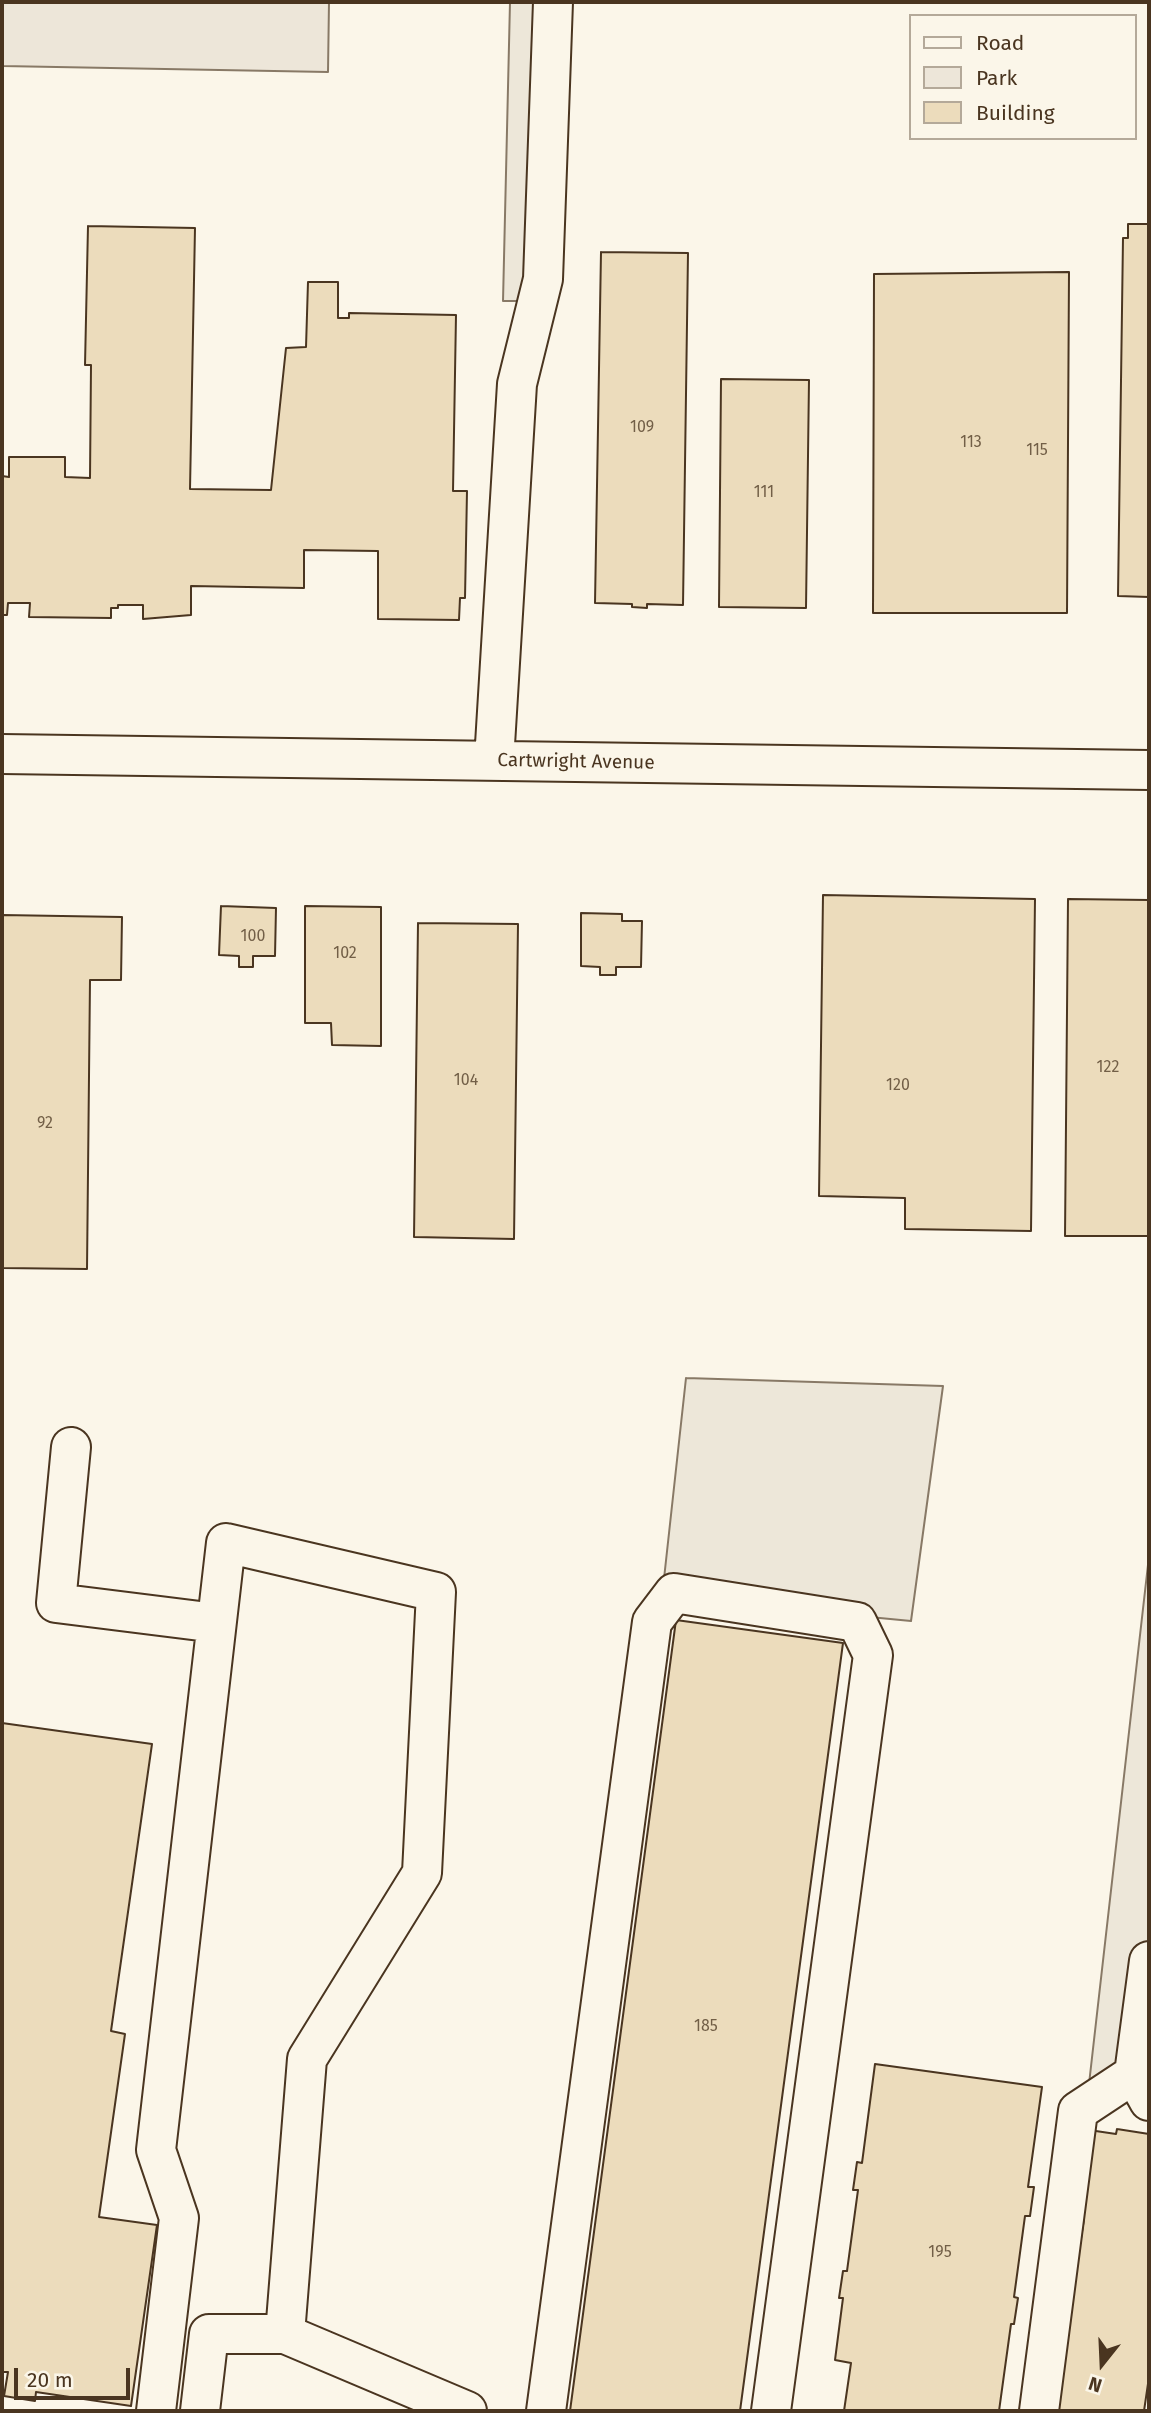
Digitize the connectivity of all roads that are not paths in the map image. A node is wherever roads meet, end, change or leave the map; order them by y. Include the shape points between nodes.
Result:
1 (553, 2) edge
2 (2, 754) edge
3 (494, 761) junction
4 (1149, 770) edge
5 (71, 1447) dead end
6 (216, 1623) junction
7 (1149, 1961) edge
8 (1142, 2088) edge
9 (285, 2334) junction
10 (156, 2411) edge
11 (200, 2411) edge
12 (467, 2411) edge
13 (546, 2411) edge
14 (771, 2411) edge
15 (1039, 2411) edge

1 - 3 street via 543,279 517,384
2 - 3 street, Cartwright Avenue
3 - 4 street, Cartwright Avenue
5 - 6 street via 56,1603
6 - 9 street via 226,1543 436,1592 422,1873 307,2059
6 - 10 street via 156,2150 179,2218
7 - 8 street
8 - 15 street via 1078,2111
9 - 11 street via 209,2334
9 - 12 street
13 - 14 street via 652,1622 674,1593 857,1622 873,1655

